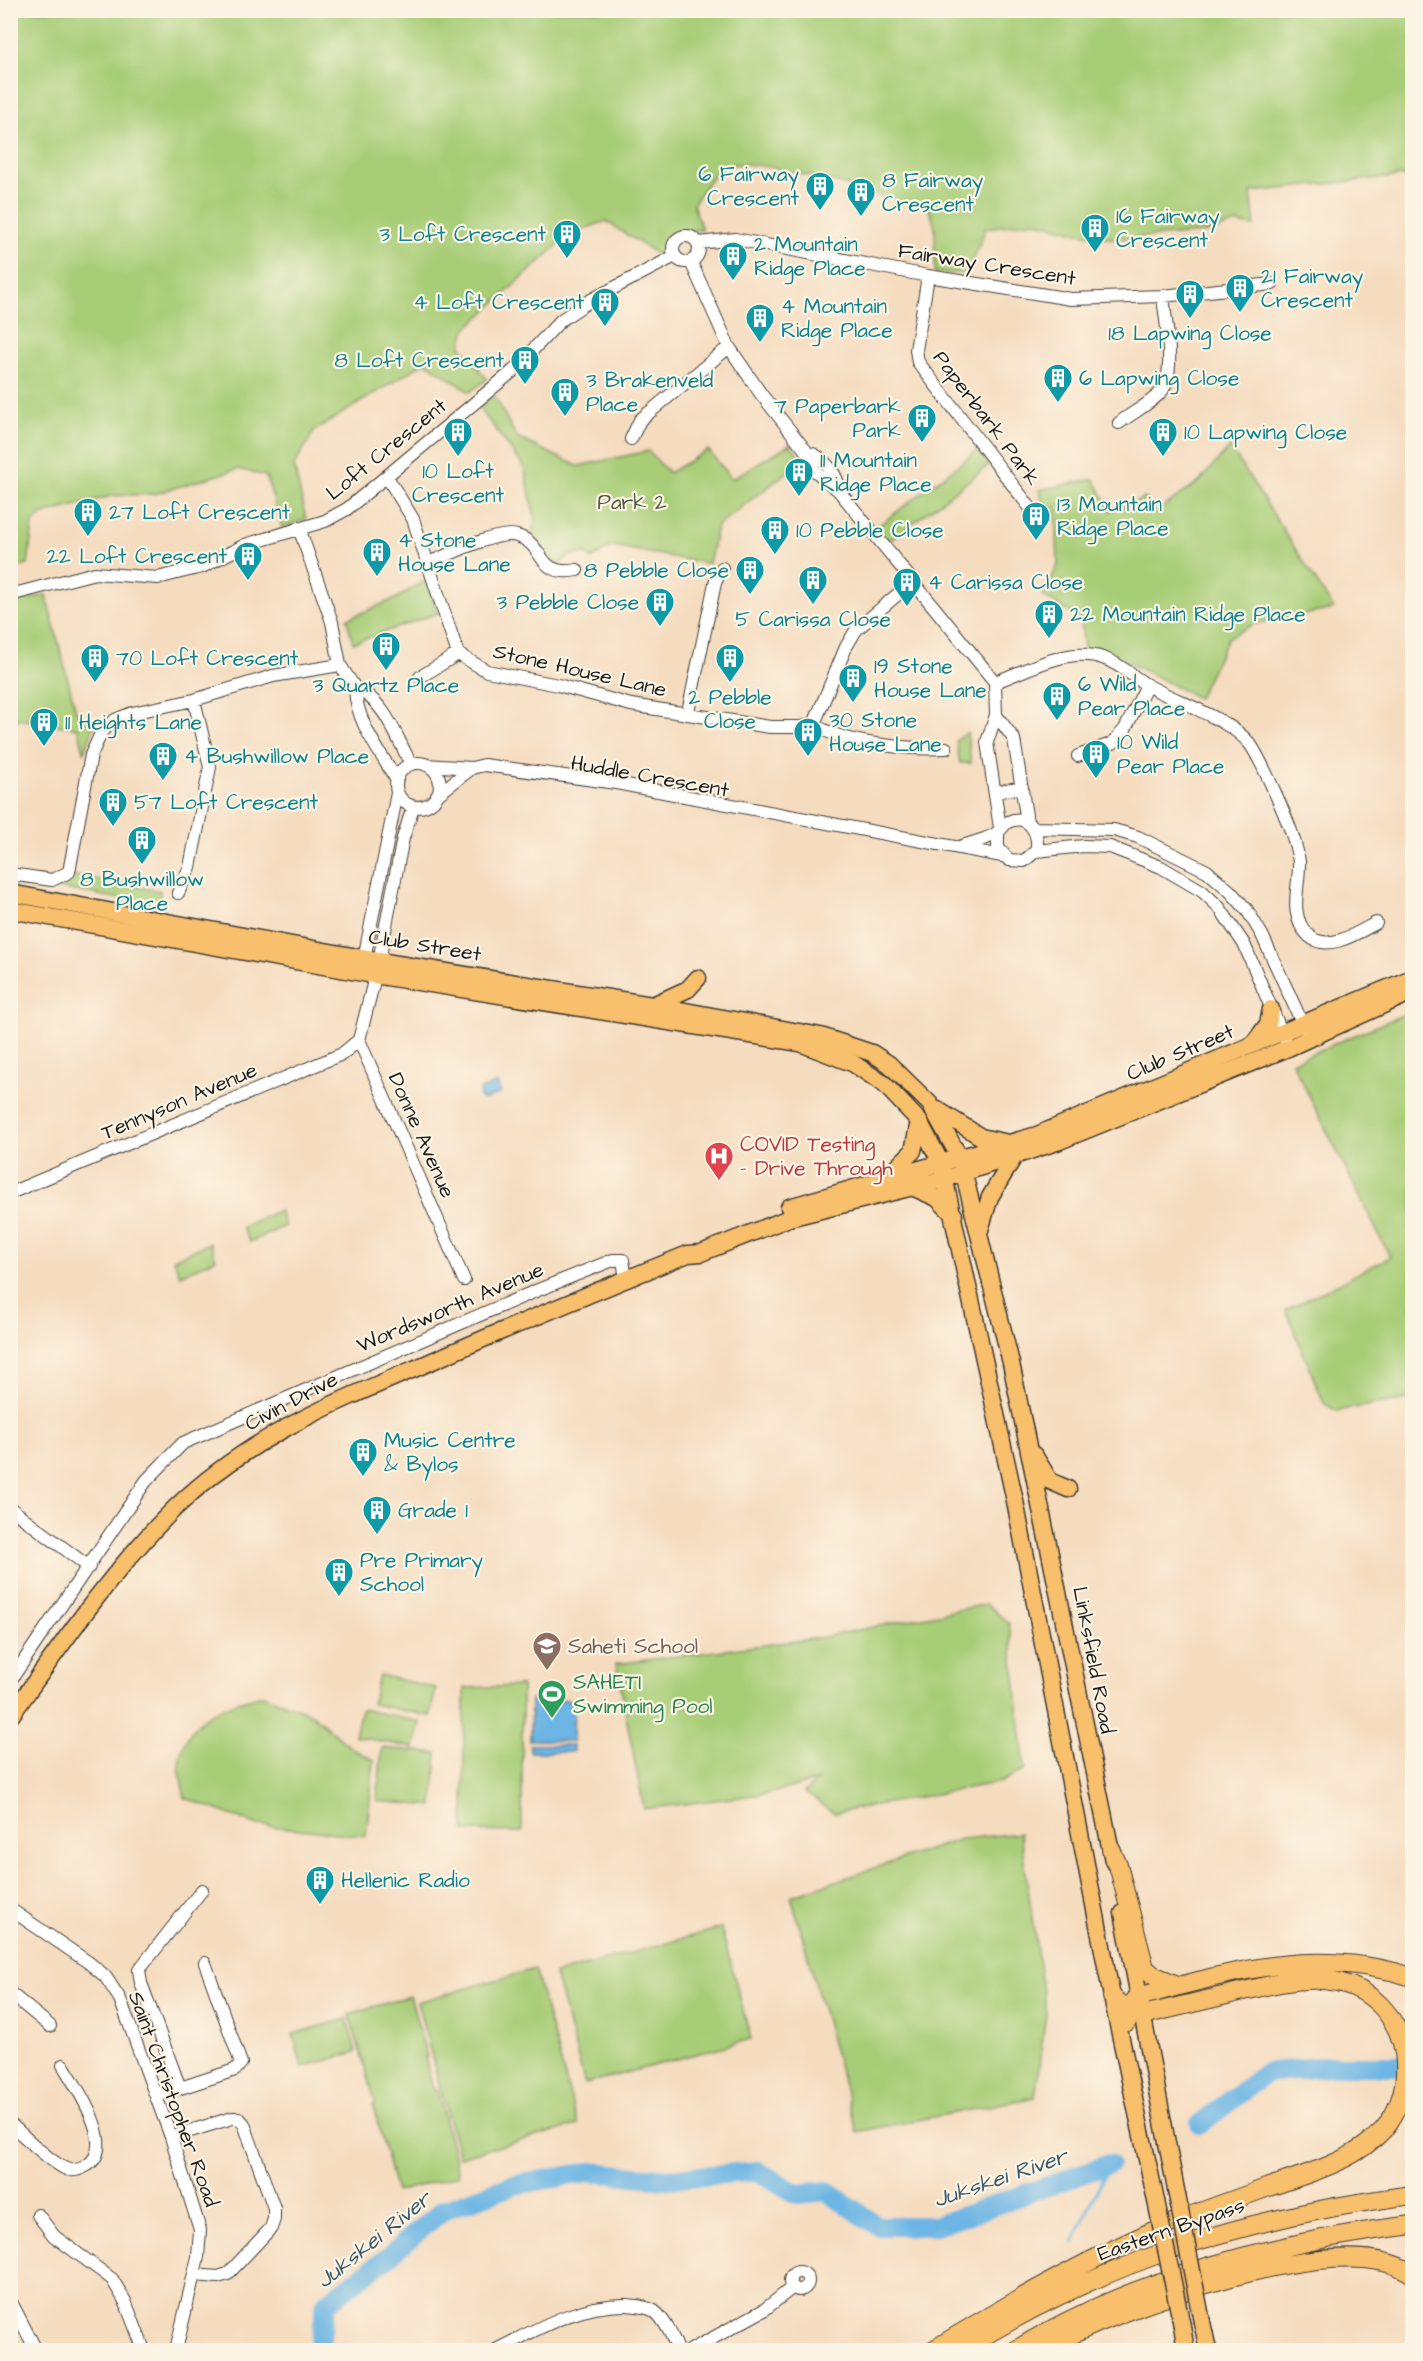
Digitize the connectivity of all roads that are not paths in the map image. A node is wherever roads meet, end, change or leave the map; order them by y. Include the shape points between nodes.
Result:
1 (699, 243) junction
2 (675, 256) junction
3 (691, 262) junction
4 (928, 276) junction
5 (1272, 284) dead end
6 (1163, 296) junction
7 (729, 347) junction
8 (1119, 423) dead end
9 (631, 440) dead end
10 (387, 477) junction
11 (1032, 510) dead end
12 (299, 528) junction
13 (429, 562) junction
14 (722, 568) dead end
15 (578, 570) dead end
16 (912, 582) junction
17 (10, 595) edge
18 (458, 654) junction
19 (340, 665) junction
20 (420, 677) dead end
21 (995, 682) junction
22 (1147, 685) junction
23 (355, 688) junction
24 (194, 700) junction
25 (688, 712) junction
26 (996, 715) junction
27 (814, 724) junction
28 (394, 733) junction
29 (376, 744) junction
30 (946, 748) dead end
31 (1078, 756) dead end
32 (411, 764) junction
33 (426, 765) junction
34 (472, 768) junction
35 (396, 779) junction
36 (1022, 787) junction
37 (996, 792) junction
38 (397, 793) junction
39 (437, 795) junction
40 (413, 807) junction
41 (1031, 825) junction
42 (999, 830) junction
43 (957, 848) junction
44 (1036, 851) junction
45 (1002, 856) junction
46 (10, 874) edge
47 (10, 893) edge
48 (178, 893) dead end
49 (10, 910) edge
50 (1376, 923) dead end
51 (370, 967) junction
52 (698, 978) dead end
53 (1413, 978) edge
54 (1413, 992) edge
55 (652, 1005) junction
56 (1271, 1009) junction
57 (1305, 1030) junction
58 (359, 1040) junction
59 (1285, 1040) junction
60 (832, 1046) junction
61 (1251, 1047) junction
62 (930, 1104) junction
63 (919, 1121) junction
64 (1012, 1150) junction
65 (962, 1166) junction
66 (943, 1171) junction
67 (883, 1180) junction
68 (912, 1187) junction
69 (10, 1193) edge
70 (954, 1216) junction
71 (980, 1231) junction
72 (688, 1254) junction
73 (626, 1279) junction
74 (464, 1280) dead end
75 (1026, 1441) junction
76 (1068, 1489) dead end
77 (10, 1508) edge
78 (89, 1567) junction
79 (10, 1681) edge
80 (10, 1717) edge
81 (1111, 1849) junction
82 (202, 1890) dead end
83 (10, 1909) edge
84 (205, 1963) dead end
85 (1413, 1977) edge
86 (1180, 1986) junction
87 (10, 1993) edge
88 (1112, 1997) junction
89 (1134, 2011) junction
90 (50, 2026) dead end
91 (63, 2064) dead end
92 (180, 2088) junction
93 (156, 2096) junction
94 (10, 2124) edge
95 (171, 2137) junction
96 (1148, 2162) junction
97 (1413, 2195) edge
98 (38, 2215) dead end
99 (1413, 2225) edge
100 (1413, 2274) edge
101 (194, 2275) junction
102 (793, 2287) dead end
103 (10, 2301) edge
104 (36, 2350) edge
105 (144, 2350) edge
106 (176, 2350) edge
107 (496, 2350) edge
108 (678, 2350) edge
109 (691, 2350) edge
110 (933, 2350) edge
111 (961, 2350) edge
112 (1016, 2350) edge
113 (1042, 2350) edge
114 (1186, 2350) edge
115 (1208, 2350) edge

1 - 2 street via 688,235 680,237 673,248
1 - 3 street via 698,256
1 - 4 street, Fairway Crescent via 735,239
2 - 3 street via 682,262
2 - 10 street, Loft Crescent via 561,320 513,370
3 - 7 street
4 - 6 street, Fairway Crescent via 1071,299
4 - 11 street, Paperbark Park via 916,350 918,362
5 - 6 street, Fairway Crescent
6 - 8 street via 1169,362 1166,383 1161,393
7 - 9 street via 640,420
7 - 16 street via 807,452 816,455 838,479 839,490
10 - 12 street, Loft Crescent via 347,509 325,521
10 - 13 street via 407,506
12 - 17 street, Loft Crescent via 245,545 202,567 158,578 95,573
12 - 19 street via 332,622
13 - 15 street via 515,535 525,540 552,570
13 - 18 street
14 - 25 street via 715,583
16 - 21 street
16 - 27 street via 853,635
18 - 20 street
18 - 25 street, Stone House Lane via 487,670 631,705
19 - 23 street
19 - 24 street via 273,675
21 - 22 street via 1066,657 1086,655 1117,664
21 - 26 street
22 - 31 street via 1125,729 1113,743
22 - 50 street via 1212,716 1249,744 1291,831 1299,862 1295,907 1310,938 1329,942 1347,939
23 - 28 street via 369,693 379,704
23 - 29 street via 358,712
24 - 46 street via 132,713 102,731 91,755 69,872 52,880
24 - 48 street via 210,767 190,867
25 - 27 street, Stone House Lane via 770,727
26 - 36 street via 1014,739
26 - 37 street via 987,742
27 - 30 street via 835,735 914,749
28 - 29 street
28 - 32 street
29 - 35 street
32 - 33 street
32 - 35 street
33 - 34 street, Huddle Crescent
33 - 39 street via 439,781
34 - 39 street
34 - 43 street, Huddle Crescent via 484,765 526,770 543,778 745,813 769,813
35 - 38 street
36 - 37 street
36 - 41 street
37 - 42 street
38 - 40 street
38 - 51 street
39 - 40 street via 427,805
40 - 51 street
41 - 42 street via 1018,820
41 - 44 street via 1038,843
41 - 57 street via 1114,831 1138,837 1207,871 1230,891 1262,935
42 - 43 street
42 - 45 street via 996,840
43 - 45 street, Huddle Crescent
44 - 45 street via 1024,861
44 - 56 street via 1084,846 1110,848 1161,867 1202,891 1219,907 1244,944
47 - 51 main road, Club Street
49 - 51 main road, Club Street
51 - 55 main road, Club Street
51 - 58 street
51 - 60 main road, Club Street
52 - 55 main road via 688,989
53 - 57 main road, Club Street
54 - 57 main road, Club Street
55 - 60 main road, Club Street
56 - 59 street
56 - 61 main road via 1268,1024
57 - 59 main road, Club Street
58 - 69 street, Tennyson Avenue via 342,1054
58 - 74 street, Donne Avenue
59 - 61 main road, Club Street
59 - 64 main road, Club Street
60 - 62 main road, Linksfield Road via 872,1053
60 - 63 main road via 869,1072
61 - 64 main road, Club Street via 1052,1129
62 - 64 main road via 970,1131
62 - 65 main road, Linksfield Road
63 - 66 main road
63 - 67 main road via 913,1151
64 - 65 main road, Club Street
64 - 71 main road via 990,1197
65 - 66 main road, Civin Drive
65 - 71 main road, Linksfield Road
66 - 67 main road, Civin Drive
66 - 68 main road, Civin Drive
66 - 70 main road
67 - 72 main road, Civin Drive via 773,1212 696,1245
68 - 70 main road via 937,1198
68 - 72 main road, Civin Drive via 789,1218
70 - 88 main road via 1015,1501
71 - 75 main road, Linksfield Road
72 - 73 main road, Civin Drive
73 - 78 street, Wordsworth Avenue via 623,1260 613,1260 194,1437 173,1451 146,1481
73 - 80 main road, Civin Drive via 328,1404 256,1444 176,1507 132,1554
75 - 76 main road via 1050,1481
75 - 81 main road, Linksfield Road
77 - 78 street
78 - 79 street, Wordsworth Avenue
81 - 86 highway via 1146,1968
81 - 89 main road, Linksfield Road
82 - 92 street via 139,1970
83 - 93 street, Saint Christopher Road via 88,1962 110,1983 120,1999
84 - 92 street via 241,2063 235,2070
85 - 86 highway via 1352,1962 1310,1961
86 - 89 highway
87 - 90 street
88 - 89 highway
88 - 96 main road
89 - 96 main road via 1149,2130
89 - 110 highway via 1284,1982 1326,1979 1357,1988 1376,2001 1393,2023 1403,2046 1405,2078 1398,2105 1372,2140 1341,2160 1124,2245 992,2314
89 - 115 main road, Linksfield Road, bridge
91 - 94 street via 95,2125 100,2147 94,2160 75,2170 63,2168
92 - 93 street
93 - 95 street, Saint Christopher Road
95 - 101 street, Saint Christopher Road via 200,2230
95 - 101 street via 239,2118 274,2208 270,2228 228,2274
96 - 114 main road, bridge
97 - 111 highway, Eastern Bypass via 1251,2224 1185,2244 1073,2289
98 - 105 street via 54,2236 112,2279
99 - 112 highway via 1311,2240 1204,2269 1087,2312
100 - 113 highway via 1367,2259 1269,2269 1208,2283 1156,2301 1087,2327
101 - 106 street, Saint Christopher Road
102 - 109 street via 764,2310
103 - 104 street
107 - 108 street via 571,2314 618,2305 654,2311

